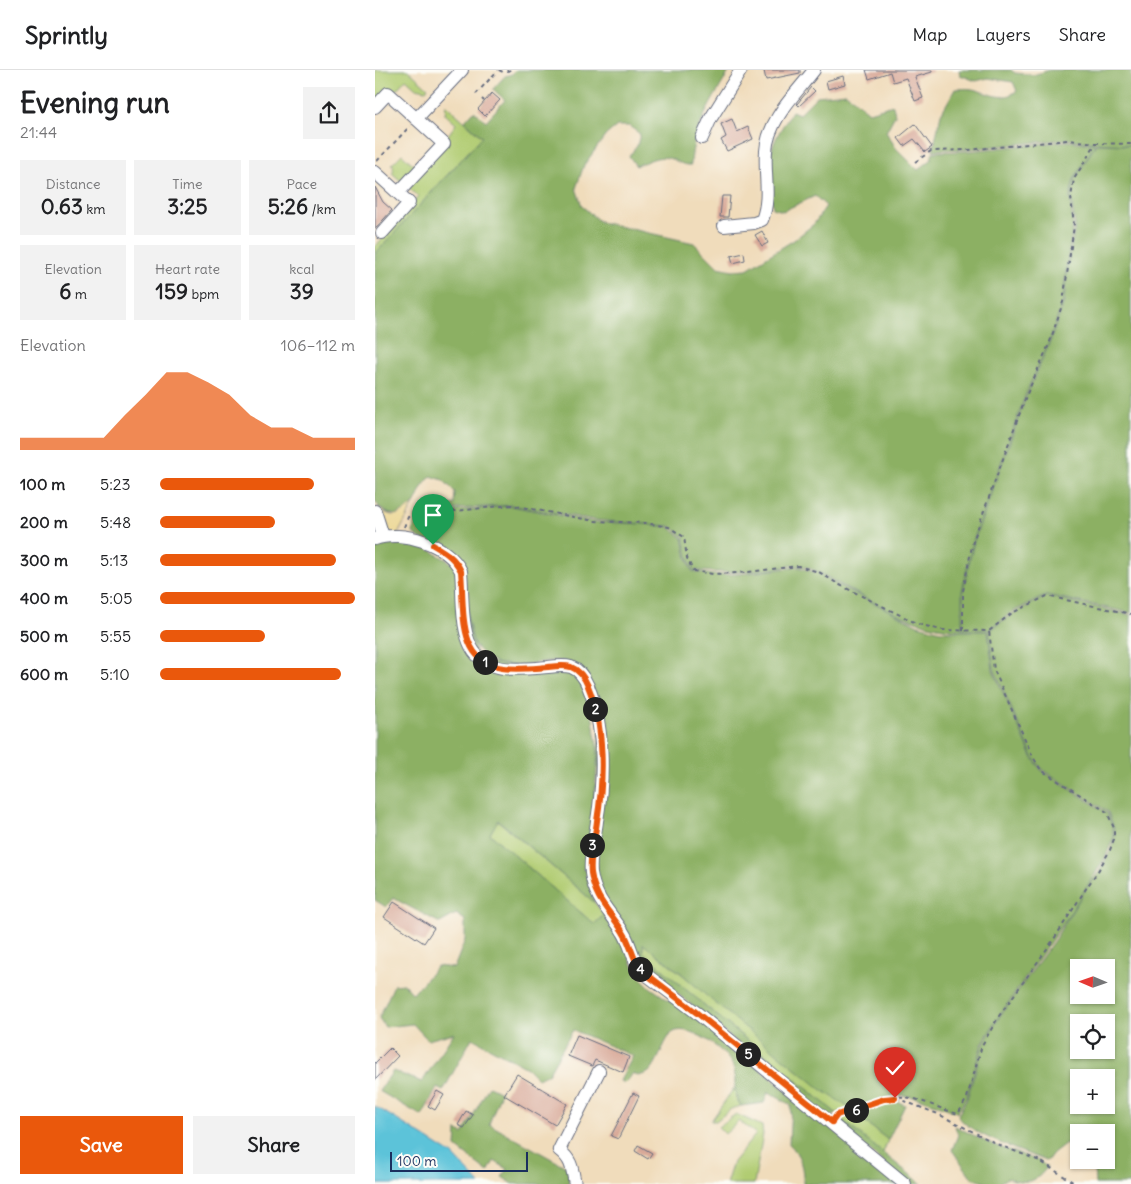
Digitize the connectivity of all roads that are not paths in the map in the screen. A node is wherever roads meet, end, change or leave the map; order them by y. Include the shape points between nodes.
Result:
1 (462, 70) edge
2 (741, 70) edge
3 (814, 70) edge
4 (375, 107) edge
5 (416, 119) junction
6 (702, 138) dead end
7 (375, 172) edge
8 (398, 193) junction
9 (724, 226) dead end
10 (382, 233) dead end
11 (375, 512) edge
12 (379, 537) edge
13 (599, 1071) dead end
14 (575, 1184) edge
15 (905, 1184) edge

1 - 5 street
2 - 6 street
3 - 9 street via 771,128 765,152 767,209 762,220
4 - 5 street via 389,93
5 - 8 street via 444,144
7 - 8 street
8 - 10 street via 409,203
11 - 12 street
12 - 15 street via 399,536 433,545 456,562 461,571 469,643 481,659 501,668 561,666 572,667 580,673 595,707 599,735 601,783 591,874 601,904 625,934 634,960 641,970
13 - 14 street via 559,1150 572,1166

